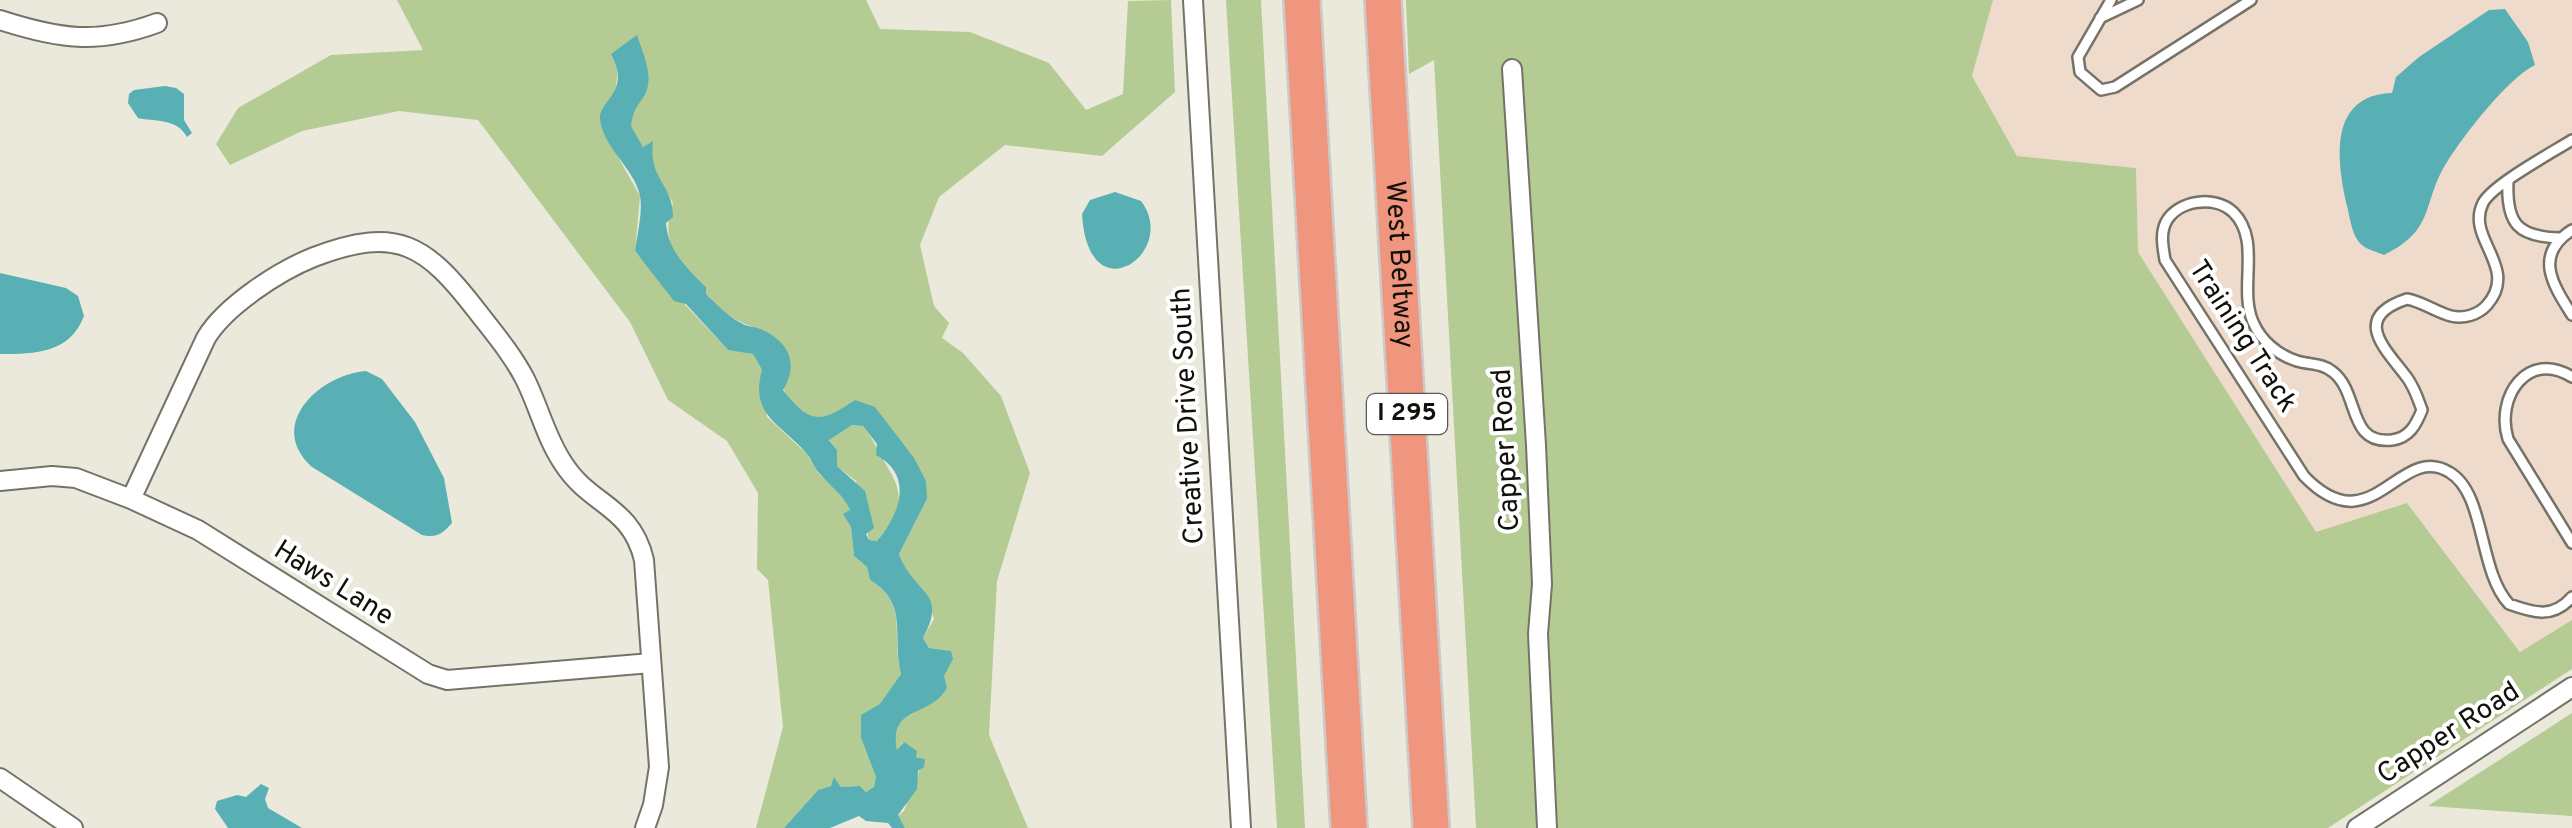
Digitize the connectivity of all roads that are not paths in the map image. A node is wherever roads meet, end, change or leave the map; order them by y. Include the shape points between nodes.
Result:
1 (1194, 0) edge
2 (1302, 0) edge
3 (1384, 0) edge
4 (2110, 0) edge
5 (2138, 0) edge
6 (2251, 0) edge
7 (2100, 18) junction
8 (0, 20) edge
9 (157, 23) dead end
10 (1512, 69) dead end
11 (2572, 140) edge
12 (2508, 182) junction
13 (2572, 230) edge
14 (2560, 238) junction
15 (2572, 315) edge
16 (2572, 376) edge
17 (0, 481) edge
18 (130, 499) junction
19 (2572, 543) edge
20 (2572, 598) edge
21 (651, 663) junction
22 (2572, 687) edge
23 (0, 778) edge
24 (73, 828) edge
25 (645, 828) edge
26 (1241, 828) edge
27 (1349, 828) edge
28 (1431, 828) edge
29 (1547, 828) edge
30 (2357, 828) edge

1 - 26 street, Creative Drive South
2 - 27 highway, I 295
3 - 28 highway, West Beltway / I 295
4 - 7 lane
5 - 7 lane
6 - 7 lane via 2101,90 2080,72 2078,56
8 - 9 street via 80,38 122,35
10 - 29 street, Capper Road via 1542,584 1538,634
11 - 12 lane, Training Track
12 - 14 lane via 2507,204 2522,231
12 - 20 lane, Training Track via 2480,207 2480,230 2499,282 2493,298 2466,317 2408,299 2384,311 2378,322 2383,351 2409,380 2422,410 2402,438 2370,439 2358,427 2336,374 2276,351 2262,338 2248,304 2246,236 2232,210 2198,201 2181,208 2167,221 2165,260 2318,490 2353,501 2372,498 2415,469 2447,470 2468,494 2493,580 2509,604 2547,614
13 - 14 lane
14 - 15 lane via 2549,271
16 - 19 lane via 2546,369 2526,376 2504,403 2503,422
17 - 18 street, Haws Lane via 76,478
18 - 21 street, Haws Lane via 198,530 428,674 448,680
18 - 21 street via 216,321 232,306 324,254 371,244 411,247 448,273 513,358 574,478 631,526 644,560
21 - 25 street via 659,767
22 - 30 street, Capper Road
23 - 24 street

